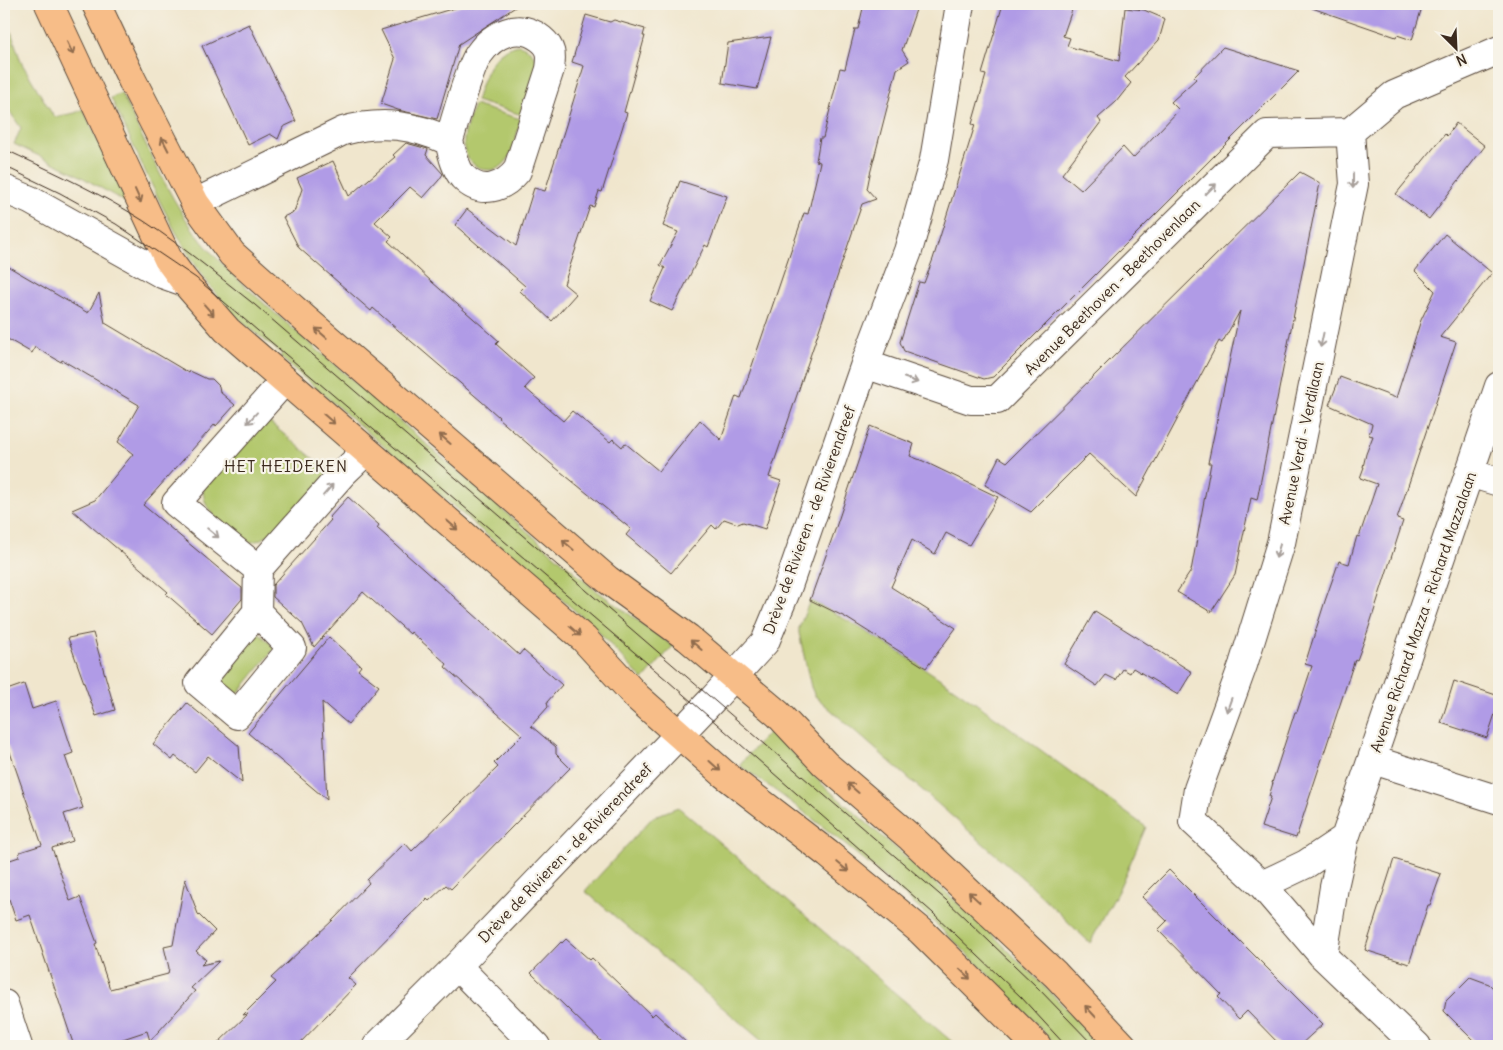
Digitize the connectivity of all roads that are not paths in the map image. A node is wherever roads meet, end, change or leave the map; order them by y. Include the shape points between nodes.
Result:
1 (49, 4) edge
2 (96, 4) edge
3 (960, 4) edge
4 (1499, 50) edge
5 (1350, 132) junction
6 (449, 141) junction
7 (4, 189) edge
8 (195, 203) junction
9 (185, 282) junction
10 (865, 364) junction
11 (284, 381) junction
12 (1499, 386) edge
13 (366, 451) junction
14 (1469, 473) junction
15 (1499, 482) edge
16 (258, 569) junction
17 (257, 612) dead end
18 (733, 677) junction
19 (679, 734) junction
20 (1373, 760) junction
21 (1499, 800) edge
22 (1346, 838) junction
23 (1262, 885) junction
24 (1323, 956) junction
25 (457, 966) junction
26 (4, 1004) edge
27 (18, 1046) edge
28 (377, 1046) edge
29 (536, 1046) edge
30 (1037, 1046) edge
31 (1123, 1046) edge
32 (1417, 1046) edge

1 -> 9 main road via 152,227 168,259
8 -> 2 main road
3 - 10 street, Drève de Rivieren - de Rivierendreef via 934,160 908,252
4 - 5 street via 1394,94
10 -> 5 street, Avenue Beethoven - Beethovenlaan via 971,400 997,400 1267,134
5 -> 23 street, Avenue Verdi - Verdilaan via 1354,184 1281,543 1243,665 1198,789 1193,821
6 - 6 street via 458,169 474,185 487,188 510,180 517,171 550,69 552,56 549,46 536,35 514,30 494,39 484,48 477,56
6 - 8 street via 397,125 358,127 317,142
7 - 9 street via 30,200 162,274
18 -> 8 main road via 688,638 608,580 305,319 232,254
9 -> 11 main road via 226,330
10 - 18 street, Drève de Rivieren - de Rivierendreef via 817,505 765,642
11 -> 13 main road
11 -> 16 street via 176,502
12 - 14 street, Avenue Richard Mazza - Richard Mazzalaan
16 -> 13 street
13 -> 19 main road via 584,639 637,697
14 - 15 street
14 - 20 street, Avenue Richard Mazza - Richard Mazzalaan
16 - 17 street
18 - 19 street, Drève de Rivieren - de Rivierendreef
31 -> 18 main road via 1055,974 911,838 826,764 778,714
19 - 25 street, Drève de Rivieren - de Rivierendreef
19 -> 30 main road via 724,774 920,930
20 - 21 street
20 - 22 street, Avenue Richard Mazza - Richard Mazzalaan
22 - 23 street via 1306,864
22 - 24 street, Avenue Richard Mazza - Richard Mazzalaan
23 - 24 street
24 - 32 street
25 - 28 street, Drève de Rivieren - de Rivierendreef
25 - 29 street
26 - 27 street

